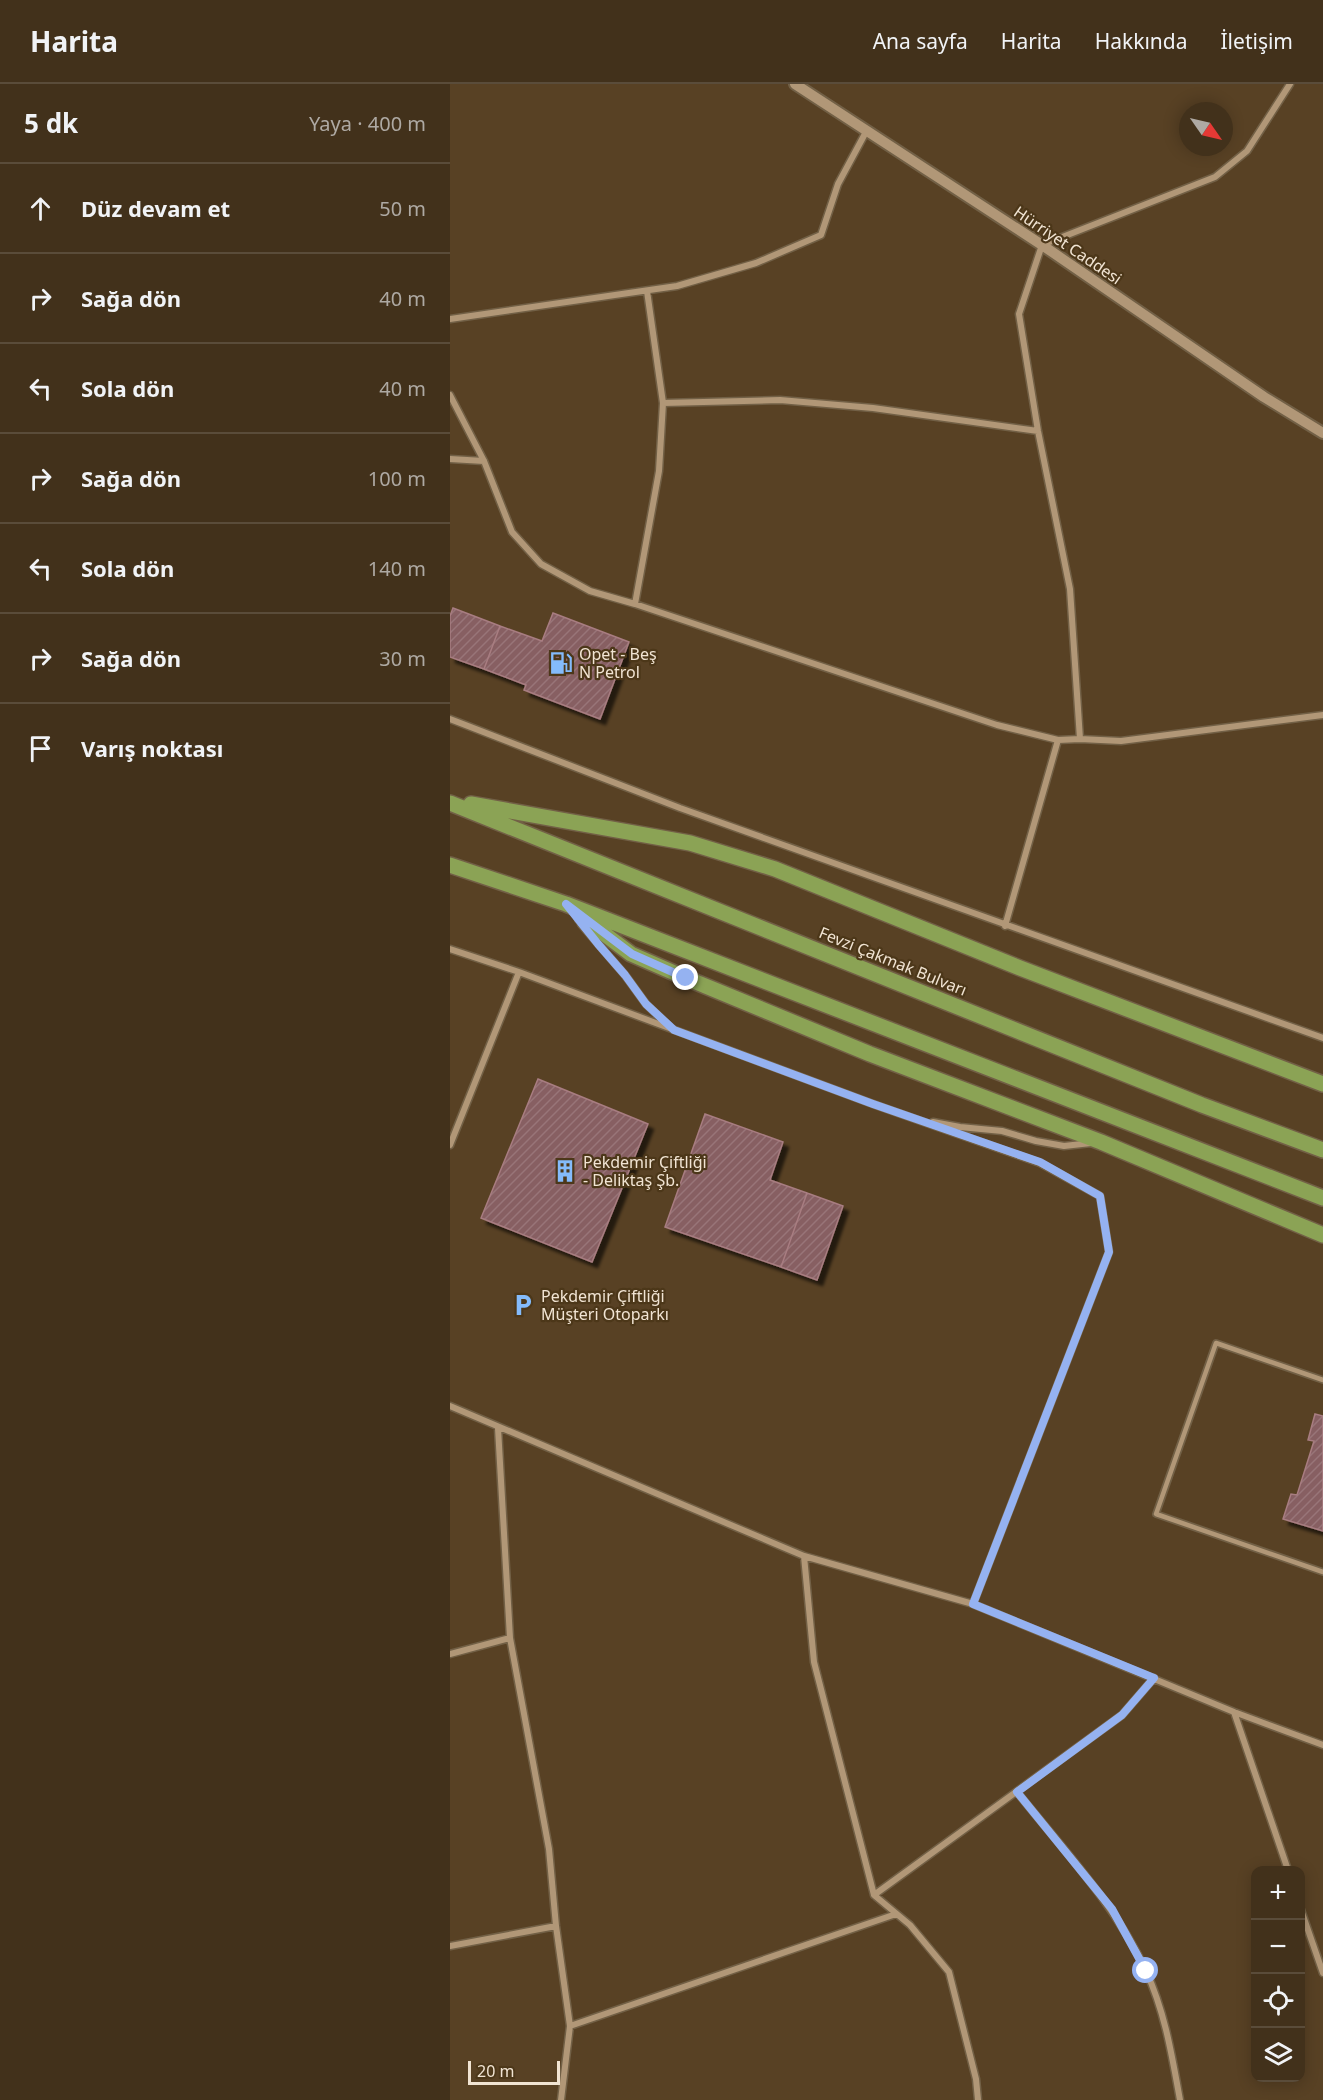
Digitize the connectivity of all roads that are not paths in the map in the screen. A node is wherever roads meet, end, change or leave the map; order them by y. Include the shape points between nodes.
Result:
1 (795, 84) edge
2 (1290, 84) edge
3 (867, 130) junction
4 (1042, 246) junction
5 (647, 291) junction
6 (450, 320) edge
7 (450, 395) edge
8 (663, 403) junction
9 (1038, 431) junction
10 (1323, 433) edge
11 (450, 459) edge
12 (484, 461) junction
13 (635, 604) junction
14 (1323, 715) edge
15 (450, 719) edge
16 (1080, 738) junction
17 (1058, 740) junction
18 (450, 802) edge
19 (450, 866) edge
20 (566, 904) junction
21 (1005, 926) junction
22 (450, 949) edge
23 (519, 972) junction
24 (674, 1030) junction
25 (1323, 1038) edge
26 (1323, 1084) edge
27 (906, 1116) junction
28 (1101, 1142) junction
29 (450, 1145) edge
30 (1323, 1150) edge
31 (1323, 1198) edge
32 (1323, 1235) edge
33 (1323, 1380) edge
34 (450, 1406) edge
35 (498, 1428) junction
36 (804, 1556) junction
37 (1323, 1572) edge
38 (973, 1604) junction
39 (510, 1638) junction
40 (450, 1654) edge
41 (1154, 1678) junction
42 (1234, 1712) junction
43 (1323, 1745) edge
44 (1017, 1792) junction
45 (1287, 1866) edge
46 (874, 1895) junction
47 (896, 1914) junction
48 (1305, 1920) edge
49 (556, 1926) junction
50 (450, 1947) edge
51 (1323, 1973) edge
52 (570, 2026) junction
53 (562, 2099) edge
54 (554, 2100) edge
55 (978, 2100) edge
56 (1180, 2100) edge

1 - 3 street, Hürriyet Caddesi
2 - 4 street via 1246,151 1215,177
3 - 4 street, Hürriyet Caddesi
3 - 5 street via 838,184 821,235 756,263
4 - 9 street via 1019,315
4 - 10 street, Hürriyet Caddesi
5 - 6 street
5 - 8 street
7 - 12 street
8 - 9 street via 780,400 873,408
8 - 13 street via 659,471
9 - 16 street via 1070,588
11 - 12 street
12 - 13 street via 512,532 541,564 590,591
13 - 17 street via 997,725
14 - 16 street via 1121,741
15 - 21 street via 680,808
16 - 17 street
17 - 21 street
18 - 26 main road via 690,843 775,869
18 - 30 main road, Fevzi Çakmak Bulvarı via 1202,1105
19 - 20 main road
20 - 24 street via 646,1004
20 - 28 main road via 632,954 870,1053
20 - 31 main road
21 - 25 street
22 - 23 street
23 - 24 street
23 - 29 street
24 - 27 street
27 - 28 street via 1002,1131 1064,1146
27 - 38 street via 1040,1162 1100,1196 1109,1252
28 - 32 main road
33 - 37 lane via 1216,1343 1156,1514
34 - 35 street
35 - 36 street
35 - 39 street
36 - 38 street
36 - 46 street via 814,1662
38 - 41 street
39 - 40 street
39 - 49 street via 549,1849
41 - 42 street
41 - 44 street via 1122,1715
42 - 43 street
42 - 45 street
44 - 46 street
44 - 56 street via 1112,1909 1146,1971 1164,2020
46 - 47 street
47 - 52 street
47 - 55 street via 949,1971
48 - 51 street
49 - 50 street
49 - 52 street
52 - 53 street
53 - 54 street

